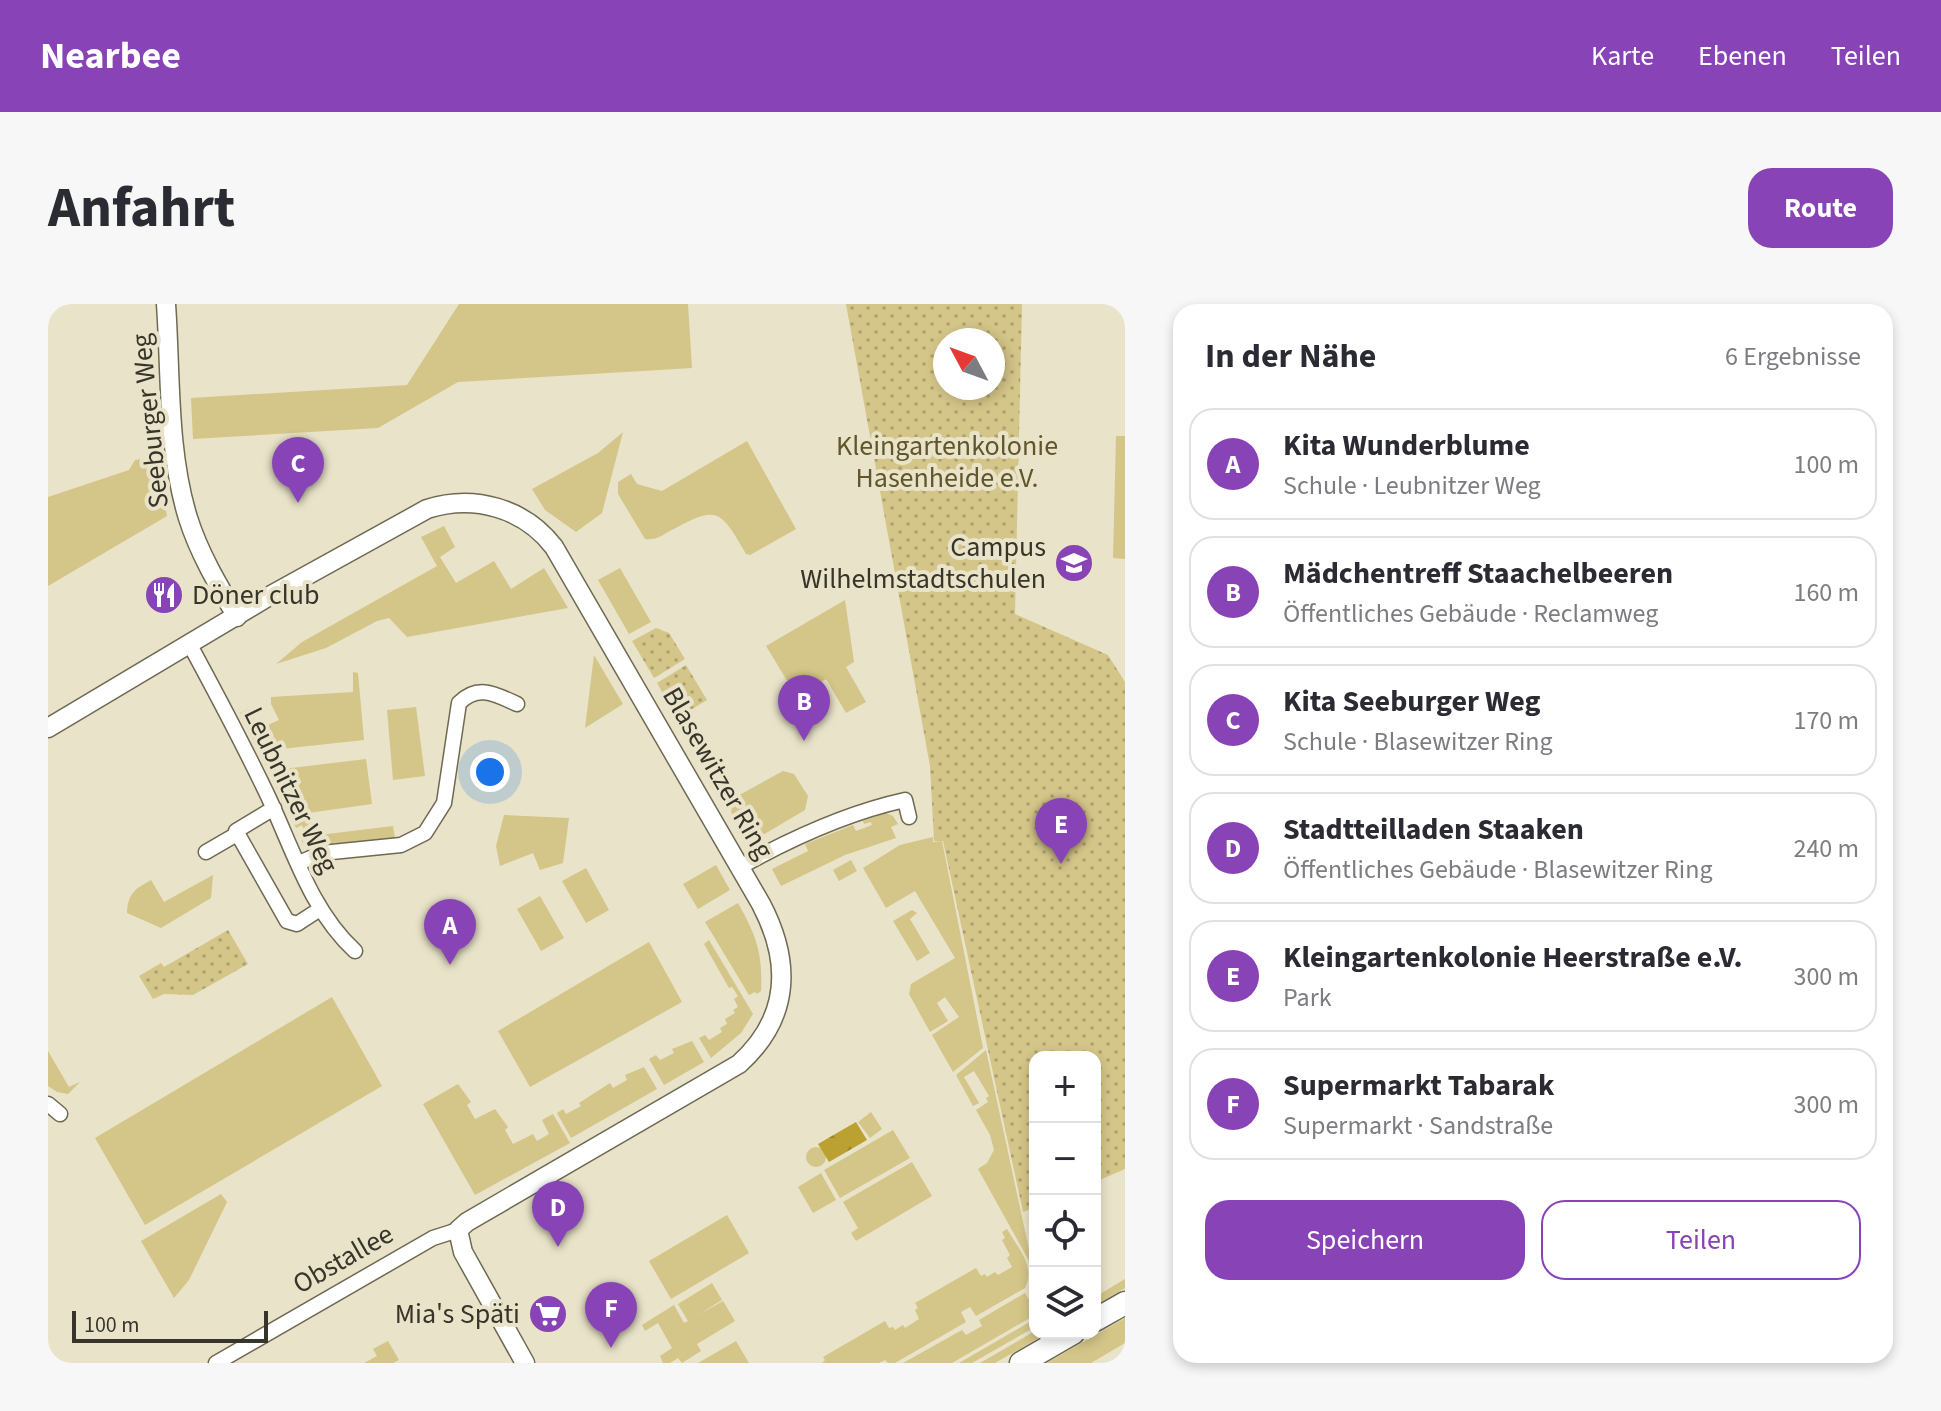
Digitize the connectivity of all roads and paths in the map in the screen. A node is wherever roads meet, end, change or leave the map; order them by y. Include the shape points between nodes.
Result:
1 (166, 304) edge
2 (237, 617) junction
3 (190, 645) junction
4 (517, 704) dead end
5 (48, 728) edge
6 (274, 808) junction
7 (909, 817) dead end
8 (237, 834) junction
9 (206, 852) dead end
10 (299, 863) junction
11 (740, 867) junction
12 (320, 909) junction
13 (355, 951) dead end
14 (458, 1230) junction
15 (1125, 1303) edge
16 (1101, 1317) edge
17 (1063, 1339) edge
18 (216, 1363) edge
19 (525, 1363) edge
20 (1021, 1363) edge

1 - 2 street, Seeburger Weg via 183,502 199,547
2 - 3 street, Blasewitzer Ring
2 - 11 street, Blasewitzer Ring via 427,509 470,503 525,520 557,551
3 - 5 street, Blasewitzer Ring
3 - 6 street, Leubnitzer Weg
4 - 10 street via 484,692 469,693 459,703 444,803 425,833 401,845 322,853
6 - 8 street
6 - 10 street, Leubnitzer Weg
7 - 11 street via 905,800 876,807 803,834
8 - 9 street
8 - 12 street via 287,921 297,924
10 - 12 street, Leubnitzer Weg
11 - 14 street, Blasewitzer Ring via 770,920 783,970 780,998 761,1040 730,1070
12 - 13 street, Leubnitzer Weg
14 - 18 street, Obstallee via 433,1238
14 - 19 street via 463,1252
15 - 16 main road
17 - 20 main road

